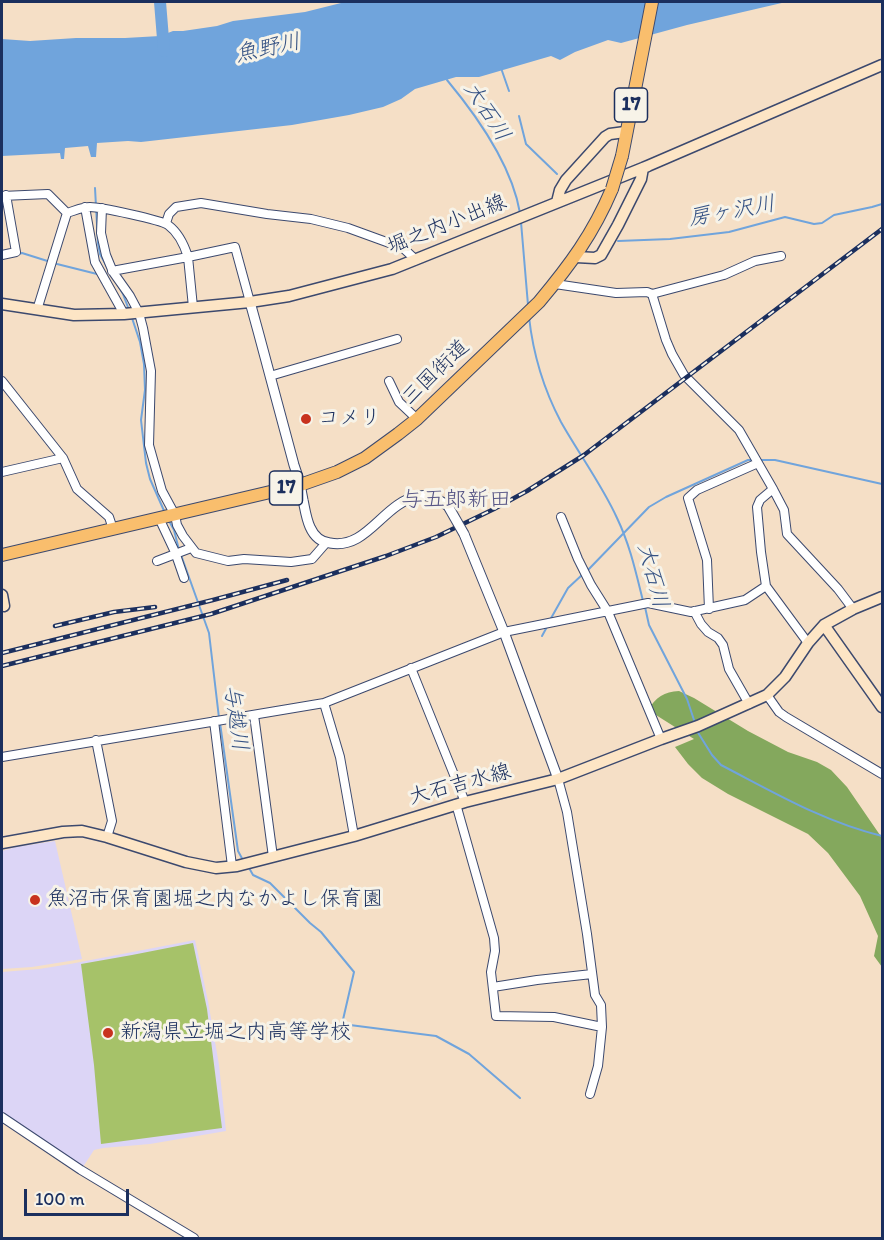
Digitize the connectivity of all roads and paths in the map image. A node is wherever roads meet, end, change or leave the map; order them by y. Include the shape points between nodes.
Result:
1 (652, 2) edge
2 (882, 65) edge
3 (625, 132) junction
4 (643, 168) junction
5 (4, 196) edge
6 (557, 202) junction
7 (87, 207) junction
8 (102, 208) junction
9 (67, 213) junction
10 (166, 223) junction
11 (12, 228) junction
12 (2, 231) edge
13 (2, 255) edge
14 (781, 256) dead end
15 (188, 257) junction
16 (576, 257) junction
17 (101, 258) junction
18 (416, 260) junction
19 (112, 271) junction
20 (555, 284) junction
21 (652, 294) junction
22 (250, 302) junction
23 (2, 304) edge
24 (193, 307) junction
25 (38, 310) junction
26 (131, 313) junction
27 (397, 339) dead end
28 (270, 376) junction
29 (2, 381) edge
30 (389, 381) dead end
31 (417, 419) junction
32 (63, 458) junction
33 (758, 463) junction
34 (2, 472) edge
35 (300, 485) junction
36 (773, 489) junction
37 (175, 514) junction
38 (561, 517) dead end
39 (159, 518) junction
40 (113, 529) junction
41 (326, 543) junction
42 (182, 552) junction
43 (2, 555) edge
44 (157, 561) dead end
45 (184, 578) dead end
46 (766, 586) junction
47 (882, 597) edge
48 (709, 609) junction
49 (853, 609) junction
50 (694, 611) junction
51 (608, 612) junction
52 (824, 625) junction
53 (504, 632) junction
54 (808, 643) junction
55 (411, 668) junction
56 (767, 695) junction
57 (324, 703) junction
58 (749, 704) junction
59 (882, 708) edge
60 (254, 715) junction
61 (214, 721) junction
62 (661, 739) junction
63 (96, 741) junction
64 (2, 757) edge
65 (882, 774) edge
66 (558, 780) junction
67 (460, 803) junction
68 (354, 836) junction
69 (107, 837) junction
70 (2, 843) edge
71 (273, 857) junction
72 (232, 867) junction
73 (592, 974) junction
74 (493, 987) junction
75 (602, 1027) junction
76 (590, 1094) dead end
77 (2, 1117) edge
78 (194, 1239) edge

1 - 3 highway, 三国街道 / 17
2 - 4 main road, 堀之内小出線
3 - 6 main road via 605,137 566,180
3 - 16 highway, 三国街道 / 17, bridge via 612,189
4 - 6 main road, 堀之内小出線
4 - 16 main road via 601,255
5 - 9 street via 48,194
5 - 11 street
6 - 18 main road, 堀之内小出線
7 - 8 street
7 - 9 street
7 - 17 street
8 - 10 street
8 - 17 street
9 - 25 street
10 - 15 street via 184,244
10 - 18 street via 176,207 201,203 311,219 403,248
11 - 12 street
11 - 13 street via 16,252
14 - 21 street
15 - 19 street
15 - 22 street via 235,247
15 - 24 street
16 - 20 highway, 三国街道 / 17
17 - 19 street
17 - 26 street
18 - 22 main road, 堀之内小出線 via 289,296
19 - 26 street via 130,296
20 - 21 street
20 - 31 highway, 三国街道 / 17
21 - 33 street via 666,340 684,375 738,430
22 - 24 main road, 堀之内小出線
22 - 28 street
23 - 25 main road, 堀之内小出線
24 - 26 main road, 堀之内小出線
25 - 26 main road, 堀之内小出線 via 74,315
26 - 37 street via 143,328 151,371 149,445 162,491
27 - 28 street
28 - 35 street
29 - 32 street
30 - 31 street via 399,402
31 - 35 highway, 三国街道 / 17 via 365,458
32 - 34 street
32 - 40 street via 77,489 109,517
33 - 36 street
33 - 48 street via 688,498 707,560
35 - 37 highway, 三国街道 / 17
35 - 41 street via 313,533
36 - 46 street via 757,507
36 - 49 street via 784,510 787,534
37 - 39 highway, 三国街道 / 17
37 - 42 street
38 - 51 street via 591,585
39 - 40 highway, 三国街道 / 17
39 - 42 street
40 - 43 highway, 三国街道 / 17
41 - 42 street via 312,560 291,562 228,561
41 - 53 street, bridge via 342,545 358,540 404,502 418,496 435,497 448,506 464,534
42 - 44 street
42 - 45 street
46 - 48 street via 745,600
46 - 54 street
47 - 49 main road, 大石吉水線
48 - 50 street
49 - 52 main road, 大石吉水線
50 - 51 street via 648,603
50 - 58 street via 701,624 723,645 729,669
51 - 53 street
51 - 62 street
52 - 54 main road, 大石吉水線
52 - 59 main road
53 - 55 street
53 - 66 street
54 - 56 main road, 大石吉水線
55 - 57 street
55 - 67 street
56 - 58 main road, 大石吉水線
56 - 65 street via 786,717
57 - 60 street
57 - 68 street via 340,757
58 - 62 main road, 大石吉水線
60 - 61 street
60 - 71 street
61 - 63 street
61 - 72 street
62 - 66 main road, 大石吉水線
63 - 64 street
63 - 69 street via 112,821
66 - 67 main road, 大石吉水線
66 - 73 street via 567,812
67 - 68 main road, 大石吉水線
67 - 74 street via 494,938
68 - 71 main road, 大石吉水線
69 - 70 main road, 大石吉水線 via 82,831 63,832
69 - 72 main road, 大石吉水線 via 186,862
71 - 72 main road, 大石吉水線
73 - 74 street
73 - 75 street via 601,1005
74 - 75 street via 496,1016 554,1017
75 - 76 street
77 - 78 street

